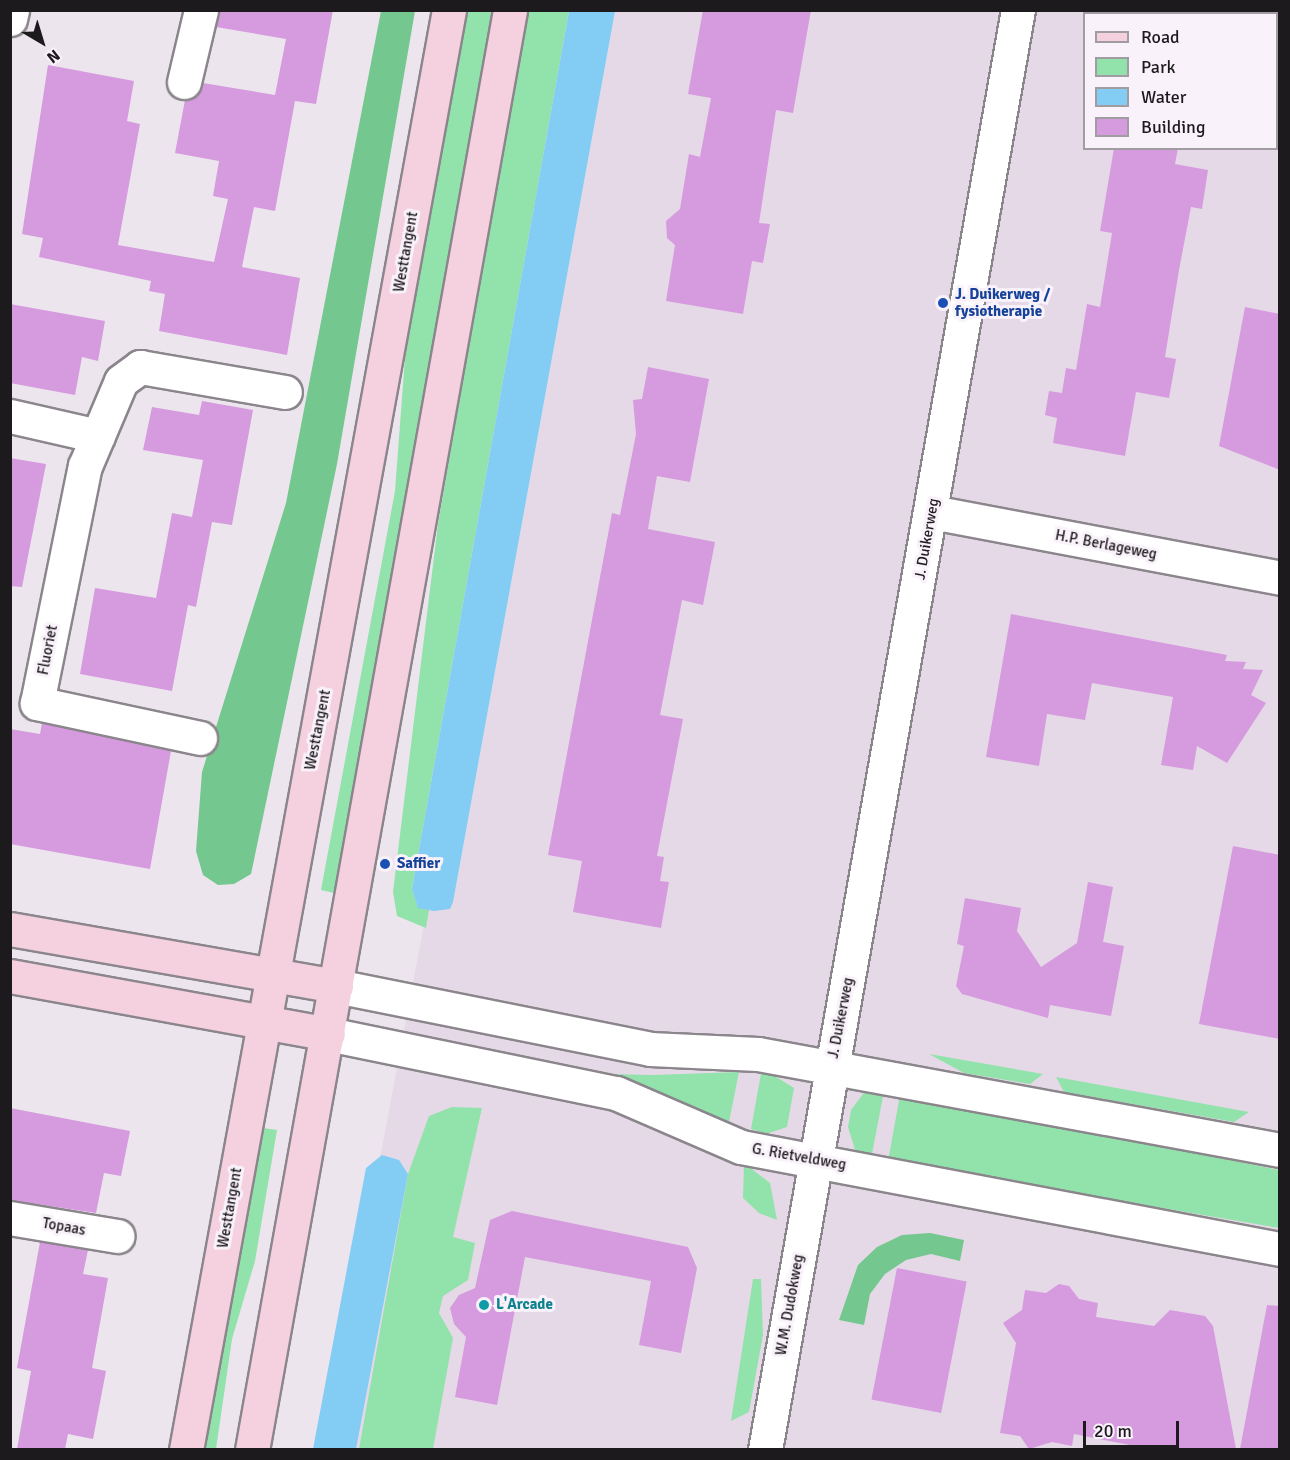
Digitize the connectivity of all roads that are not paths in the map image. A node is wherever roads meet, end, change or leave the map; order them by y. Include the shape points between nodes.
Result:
1 (12, 10) edge
2 (201, 10) edge
3 (449, 10) edge
4 (510, 10) edge
5 (1018, 10) edge
6 (10, 19) edge
7 (184, 81) dead end
8 (285, 392) dead end
9 (10, 416) edge
10 (98, 436) junction
11 (932, 512) junction
12 (1280, 578) edge
13 (200, 738) dead end
14 (10, 929) edge
15 (273, 973) junction
16 (10, 976) edge
17 (336, 986) junction
18 (263, 1023) junction
19 (328, 1034) junction
20 (831, 1067) junction
21 (1280, 1150) edge
22 (816, 1160) junction
23 (10, 1218) edge
24 (117, 1236) dead end
25 (1280, 1249) edge
26 (186, 1449) edge
27 (252, 1449) edge
28 (765, 1449) edge

1 - 6 street
2 - 7 street
3 - 15 main road, Westtangent
4 - 17 main road
5 - 11 street, J. Duikerweg
8 - 10 street, Fluoriet via 140,367 121,381
9 - 10 street
10 - 13 street, Fluoriet via 85,466 37,703
11 - 12 street, H.P. Berlageweg
11 - 20 street, J. Duikerweg
14 - 15 main road
15 - 17 main road
15 - 18 main road, Westtangent
16 - 18 main road
17 - 19 main road
17 - 20 street via 650,1049 748,1053
18 - 19 main road
18 - 26 main road, Westtangent
19 - 22 street, G. Rietveldweg via 616,1094 741,1148
19 - 27 main road
20 - 21 street
20 - 22 street, J. Duikerweg
22 - 25 street, G. Rietveldweg
22 - 28 street, W.M. Dudokweg
23 - 24 street, Topaas

